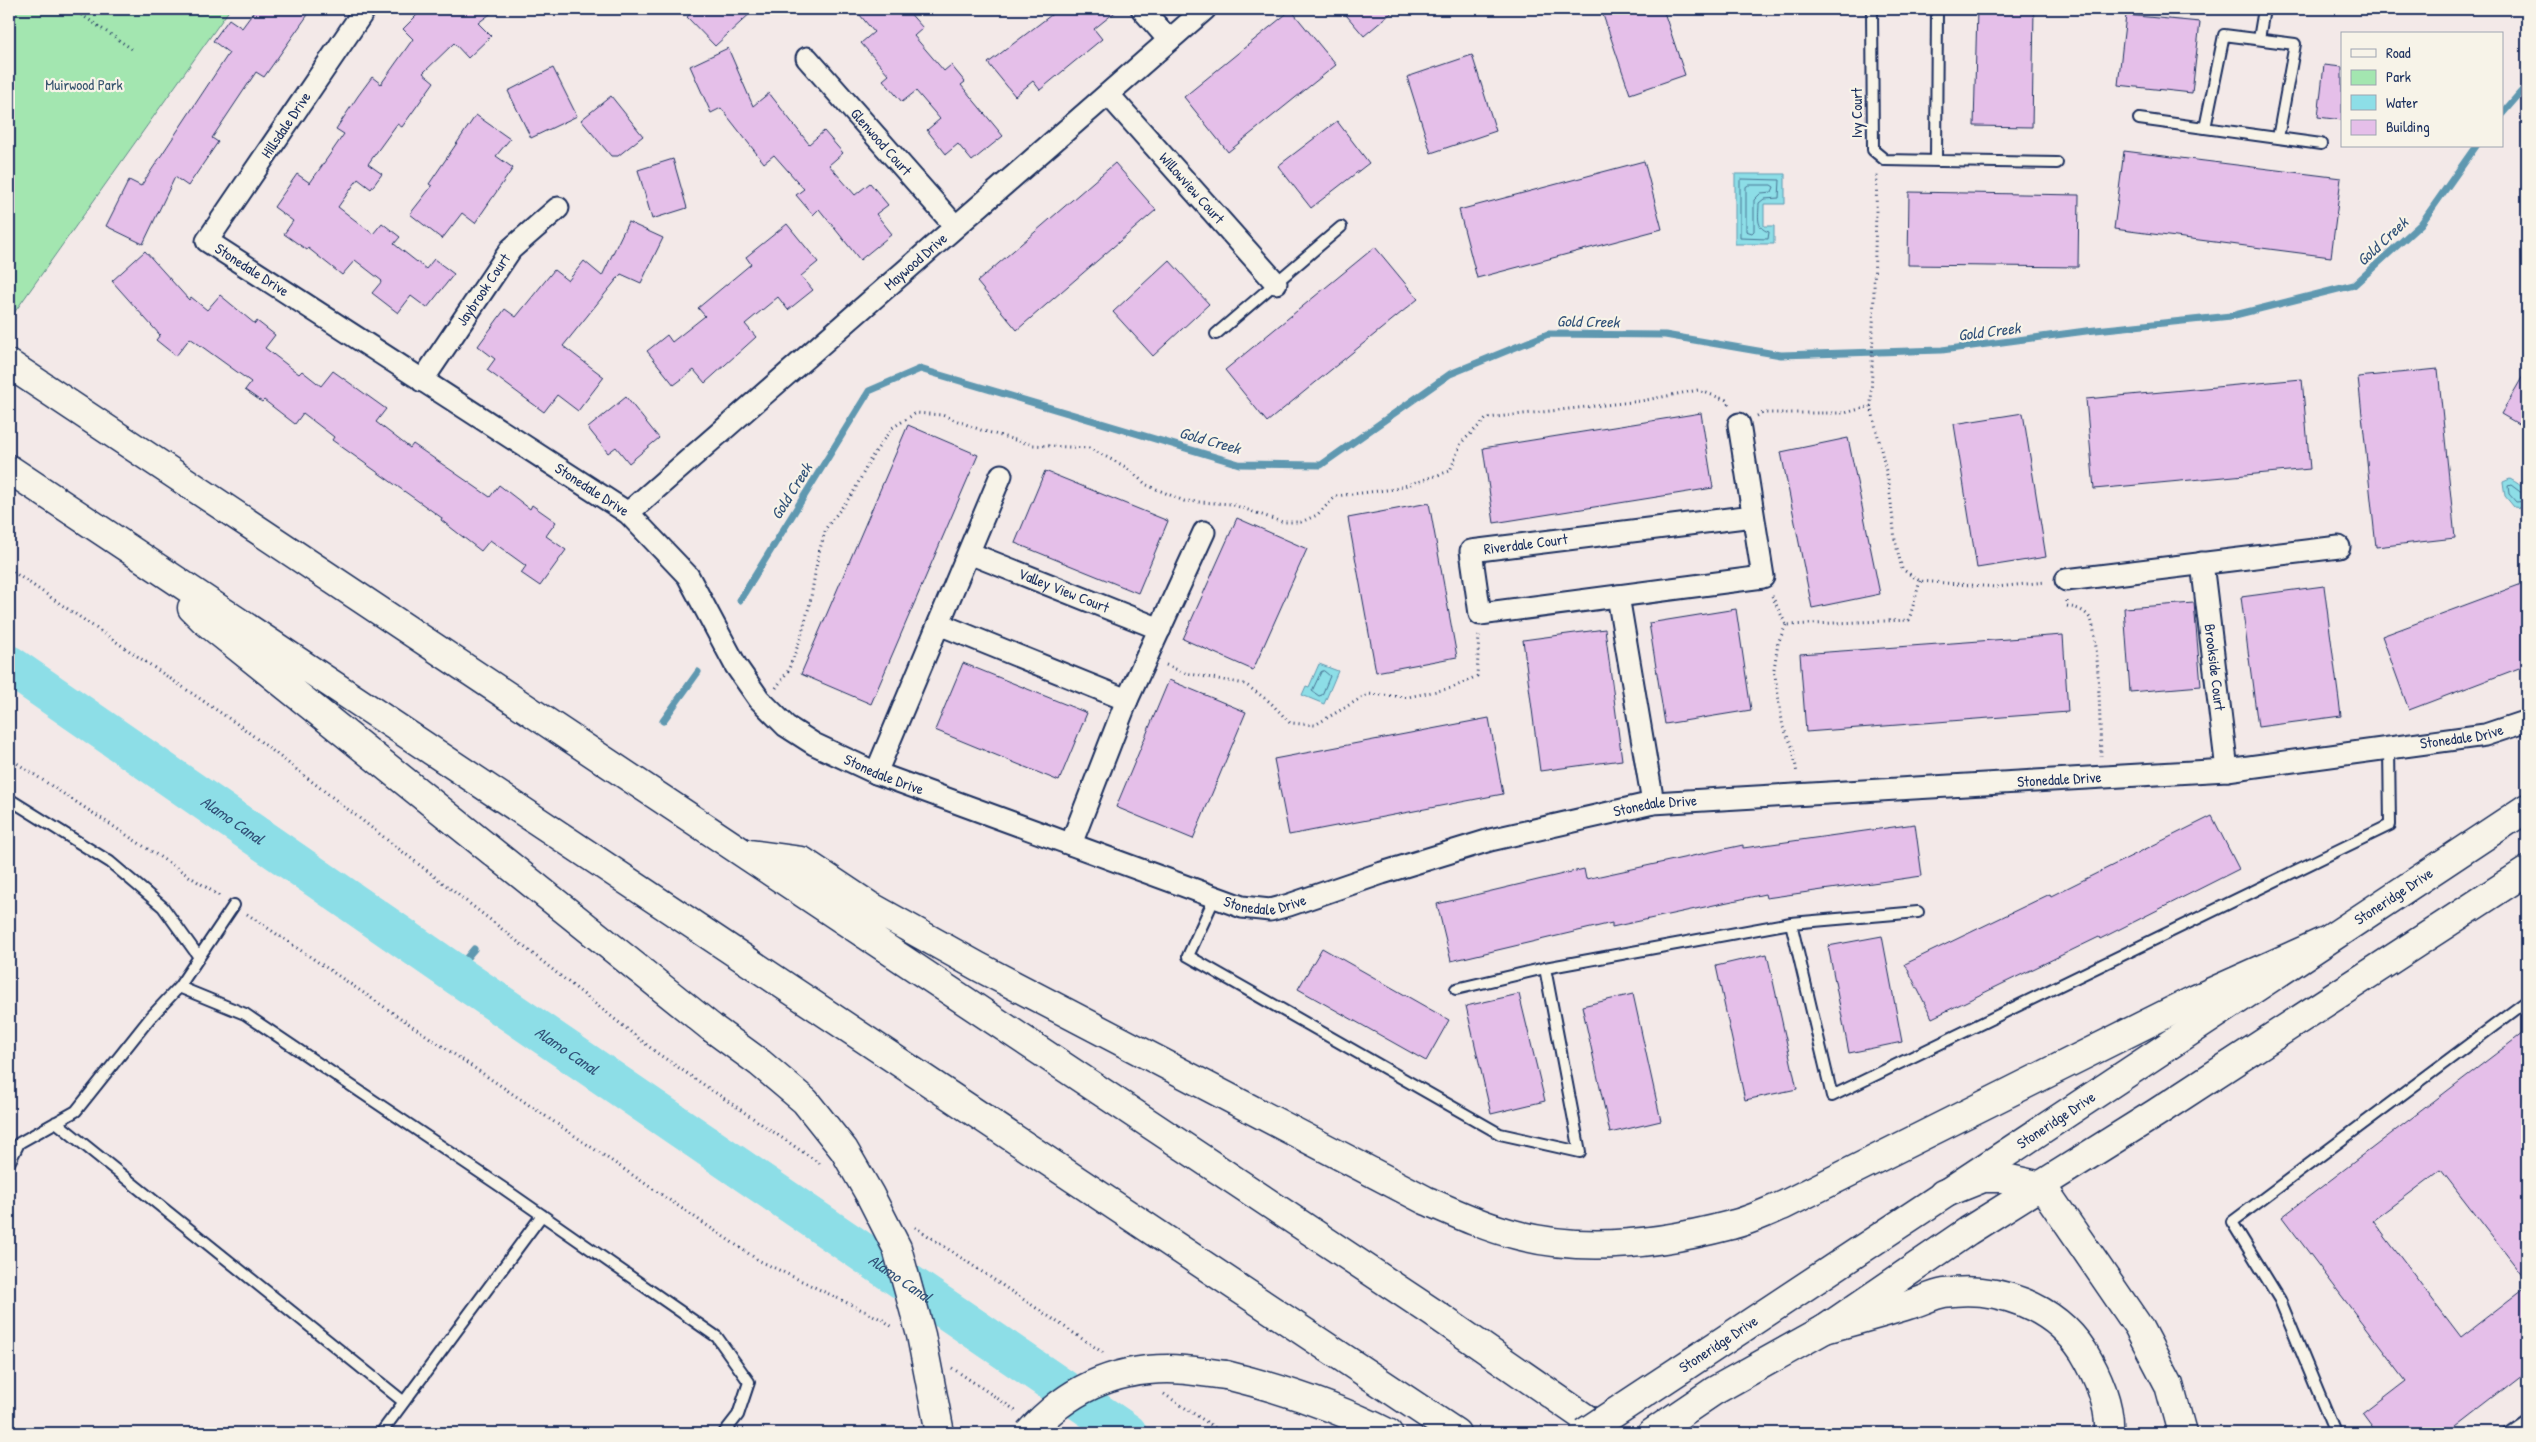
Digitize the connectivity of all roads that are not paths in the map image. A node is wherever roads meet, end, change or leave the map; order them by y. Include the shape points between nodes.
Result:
1 (365, 9) edge
2 (1142, 9) edge
3 (1205, 9) edge
4 (1872, 9) edge
5 (1937, 9) edge
6 (2264, 9) edge
7 (2259, 39) junction
8 (1169, 40) junction
9 (808, 58) dead end
10 (1108, 94) junction
11 (2140, 119) dead end
12 (2205, 128) junction
13 (2278, 138) junction
14 (2321, 144) dead end
15 (1936, 161) junction
16 (2056, 163) dead end
17 (558, 208) dead end
18 (955, 226) junction
19 (1340, 227) dead end
20 (207, 241) joint
21 (1276, 282) junction
22 (1216, 334) dead end
23 (9, 364) edge
24 (422, 381) junction
25 (1739, 424) road end
26 (9, 469) edge
27 (1001, 476) dead end
28 (628, 513) junction
29 (1753, 516) junction
30 (1204, 532) dead end
31 (2339, 547) dead end
32 (968, 553) junction
33 (150, 563) junction
34 (2202, 563) junction
35 (2066, 580) road end
36 (1618, 596) junction
37 (939, 624) junction
38 (1160, 629) junction
39 (1127, 700) junction
40 (2527, 721) edge
41 (2389, 748) junction
42 (2228, 770) junction
43 (876, 773) junction
44 (9, 799) edge
45 (1653, 803) junction
46 (2527, 808) edge
47 (1072, 844) junction
48 (742, 852) junction
49 (2527, 871) edge
50 (1215, 897) junction
51 (234, 905) road end
52 (1918, 912) dead end
53 (1791, 923) junction
54 (2323, 942) junction
55 (199, 957) junction
56 (1545, 968) junction
57 (179, 987) junction
58 (1456, 989) dead end
59 (2527, 1001) edge
60 (56, 1122) junction
61 (9, 1163) edge
62 (2042, 1186) junction
63 (1943, 1194) junction
64 (542, 1215) junction
65 (1825, 1329) junction
66 (404, 1402) junction
67 (2527, 1419) edge
68 (1027, 1425) edge
69 (381, 1433) edge
70 (724, 1433) edge
71 (940, 1433) edge
72 (1388, 1433) edge
73 (1456, 1433) edge
74 (1605, 1433) edge
75 (1652, 1433) edge
76 (2109, 1433) edge
77 (2182, 1433) edge
78 (2335, 1433) edge
79 (2507, 1433) edge

1 - 20 street, Hillsdale Drive
2 - 8 street
3 - 8 street, Maywood Drive
4 - 15 lane, Ivy Court via 1872,150 1885,160
5 - 15 lane
6 - 7 lane
7 - 12 lane via 2224,35
7 - 13 lane via 2295,44
8 - 10 street, Maywood Drive
9 - 18 street, Glenwood Court
10 - 18 street, Maywood Drive
10 - 21 street, Willowview Court
11 - 12 lane
12 - 13 lane
13 - 14 lane
15 - 16 lane
17 - 24 street, Jaybrook Court via 510,250
18 - 28 street, Maywood Drive
19 - 21 lane
20 - 24 street, Stonedale Drive
21 - 22 lane
23 - 48 main road
24 - 28 street, Stonedale Drive
25 - 29 street
26 - 33 main road
27 - 32 street
28 - 43 street, Stonedale Drive via 688,576 736,666 765,704 786,726 814,744
29 - 36 street via 1763,577
29 - 36 street, Riverdale Court via 1471,551 1480,614
30 - 38 street
31 - 34 street
32 - 37 street
32 - 38 street, Valley View Court
33 - 71 main road, bridge via 204,620 805,1101 844,1150 897,1248 921,1335
33 - 73 main road
34 - 35 street
34 - 42 street, Brookside Court
36 - 45 street
37 - 39 street
37 - 43 street
38 - 39 street
39 - 47 street
40 - 41 street, Stonedale Drive via 2485,735
41 - 42 street, Stonedale Drive
41 - 53 lane via 2390,825 1832,1096
42 - 45 street, Stonedale Drive
43 - 47 street, Stonedale Drive
44 - 55 lane via 110,862 163,907
45 - 50 street, Stonedale Drive via 1490,840 1270,910 1242,907
46 - 54 main road, Stoneridge Drive
47 - 50 street, Stonedale Drive
48 - 54 main road via 802,861 868,906 979,967 1425,1200 1517,1236 1570,1243 1624,1244 1678,1237 1733,1225 1784,1206 2196,1000
48 - 74 main road via 1432,1312
49 - 62 main road
50 - 56 lane via 1188,956 1500,1134 1580,1152
51 - 55 lane
52 - 53 lane
53 - 56 lane
54 - 63 main road, Stoneridge Drive
55 - 57 lane
56 - 58 lane
57 - 60 lane via 76,1110
57 - 64 lane via 245,1014
59 - 78 lane via 2232,1222 2280,1300
60 - 61 lane via 19,1143
60 - 66 lane
62 - 63 main road via 2005,1178 1983,1178
62 - 65 main road via 1968,1231
62 - 77 main road via 2138,1326 2169,1386
63 - 74 main road, Stoneridge Drive, bridge via 1681,1369
64 - 66 lane
64 - 70 lane via 717,1337 749,1382 738,1414
65 - 75 main road via 1714,1391
65 - 76 main road via 1944,1293 1981,1292 2018,1299 2050,1316 2074,1337 2103,1393
66 - 69 lane
67 - 79 lane
68 - 72 main road, bridge via 1078,1390 1118,1375 1168,1369 1226,1376 1274,1387 1322,1403

